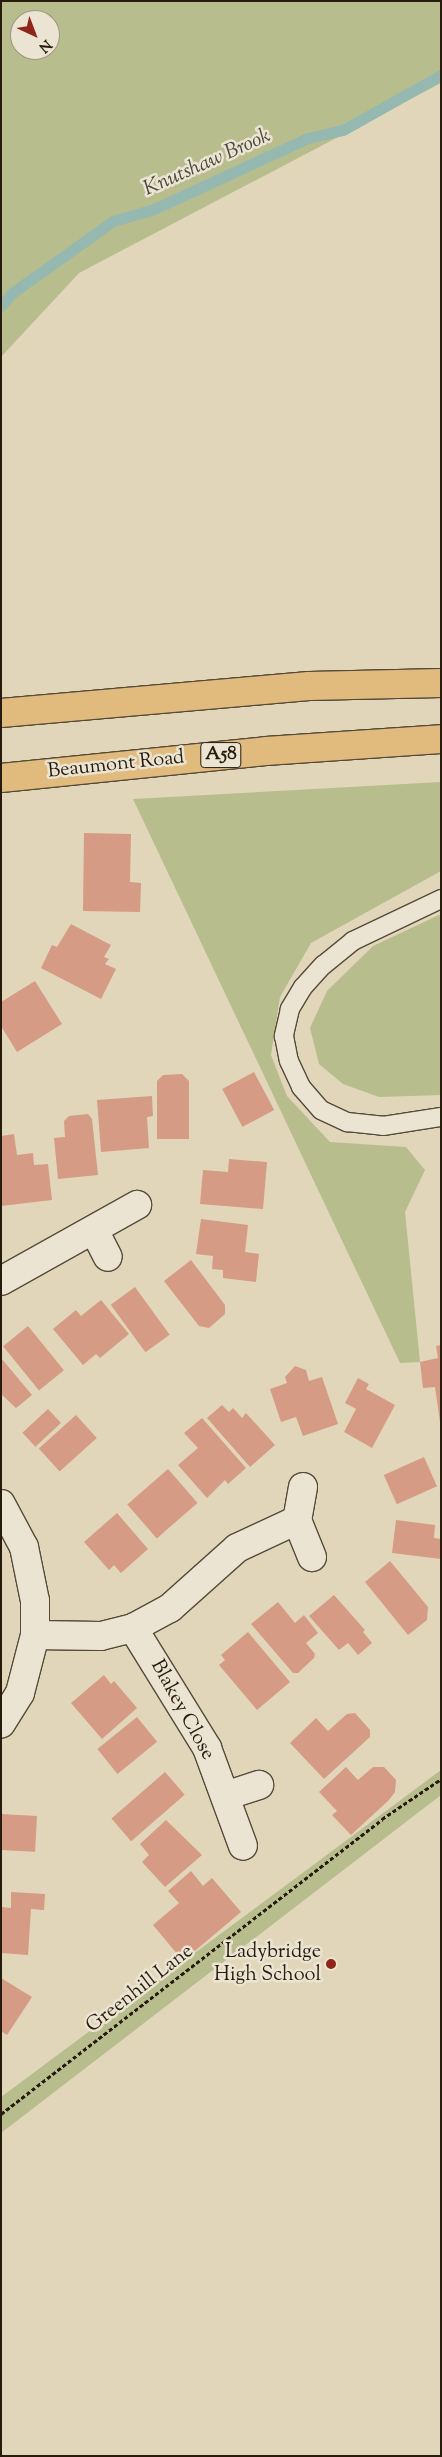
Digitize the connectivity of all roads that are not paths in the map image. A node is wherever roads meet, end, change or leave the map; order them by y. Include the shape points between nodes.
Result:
1 (441, 683) edge
2 (309, 686) junction
3 (441, 692) edge
4 (1, 713) edge
5 (441, 739) edge
6 (1, 778) edge
7 (441, 899) edge
8 (441, 1117) edge
9 (136, 1205) dead end
10 (94, 1230) junction
11 (108, 1257) dead end
12 (1, 1282) edge
13 (303, 1487) dead end
14 (1, 1504) edge
15 (297, 1520) junction
16 (312, 1557) dead end
17 (133, 1628) junction
18 (35, 1635) junction
19 (1, 1724) edge
20 (258, 1785) dead end
21 (225, 1796) junction
22 (243, 1846) dead end

1 - 2 highway
2 - 3 lane
2 - 4 highway
5 - 6 highway, Beaumont Road / A58 via 266,751
7 - 8 lane via 353,941 322,965 290,1009 284,1036 289,1061 301,1087 321,1110 347,1122 383,1126
9 - 10 street
10 - 11 street
10 - 12 street
13 - 15 street
14 - 18 street via 24,1547 35,1601
15 - 16 street
15 - 17 street via 237,1548 170,1608
17 - 18 street via 101,1636
17 - 21 street, Blakey Close via 189,1715 207,1748
18 - 19 street via 20,1693
20 - 21 street
21 - 22 street, Blakey Close

